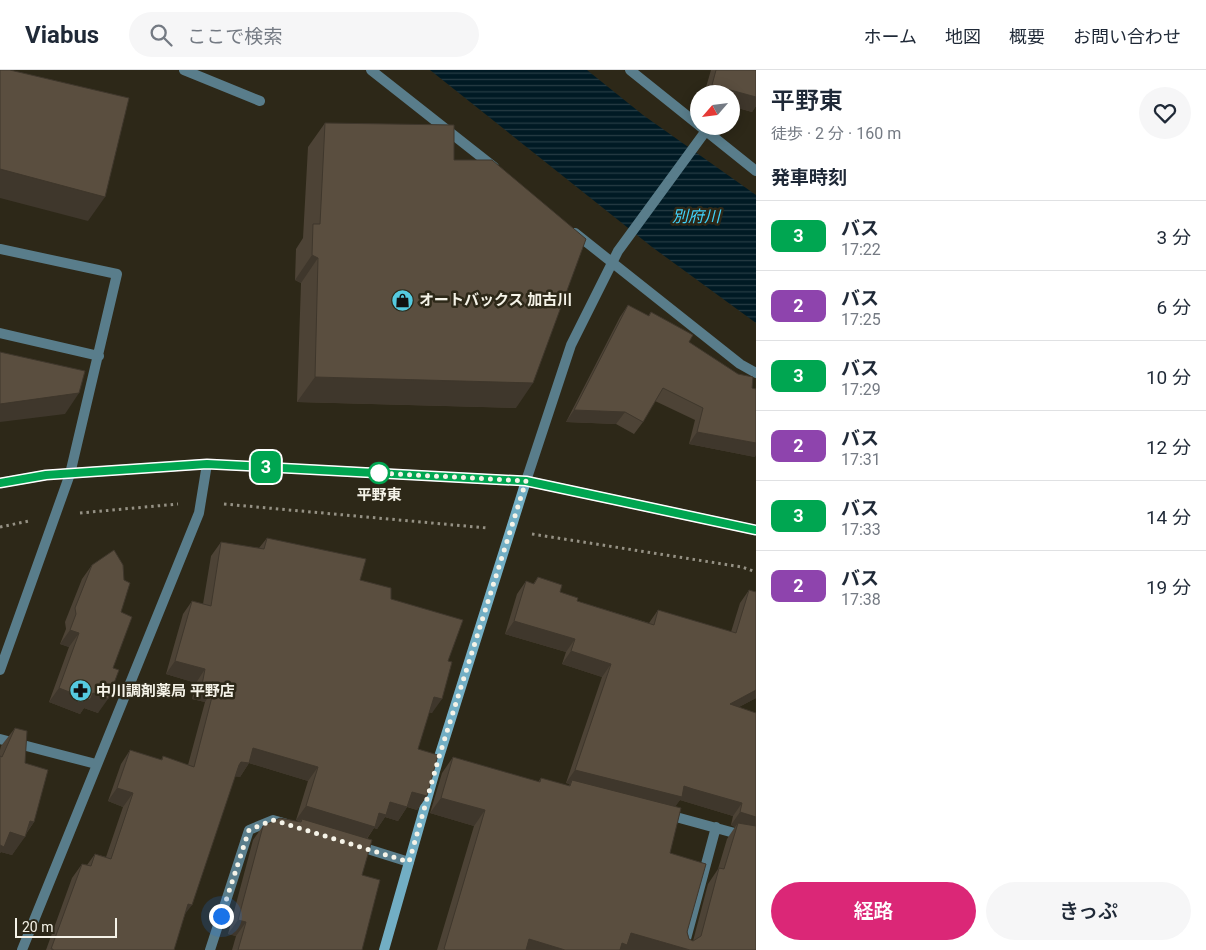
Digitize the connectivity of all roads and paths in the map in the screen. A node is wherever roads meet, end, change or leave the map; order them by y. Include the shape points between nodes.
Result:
1 (184, 70) edge
2 (371, 70) edge
3 (630, 70) edge
4 (260, 102) dead end
5 (690, 120) edge
6 (703, 135) edge
7 (709, 135) edge
8 (756, 171) edge
9 (499, 172) edge
10 (567, 226) edge
11 (0, 250) edge
12 (612, 263) junction
13 (0, 333) edge
14 (99, 356) junction
15 (756, 373) edge
16 (207, 464) junction
17 (70, 474) junction
18 (526, 481) junction
19 (0, 482) edge
20 (201, 502) junction
21 (56, 515) junction
22 (0, 527) edge
23 (510, 530) junction
24 (756, 530) edge
25 (756, 572) edge
26 (0, 670) edge
27 (0, 739) edge
28 (96, 764) junction
29 (659, 813) edge
30 (300, 828) edge
31 (716, 828) junction
32 (756, 839) edge
33 (346, 842) edge
34 (409, 862) junction
35 (22, 950) edge
36 (210, 950) edge
37 (384, 950) edge
38 (683, 950) edge

1 - 4 street
2 - 9 street
3 - 5 street
6 - 12 street
7 - 8 street
10 - 12 street
11 - 14 street via 117,274
12 - 15 street via 740,364
12 - 18 street via 571,345
13 - 14 street
14 - 17 street
16 - 17 street
16 - 18 street
16 - 20 street
17 - 19 street
17 - 21 street
18 - 23 street
18 - 24 street
20 - 21 path
20 - 23 path
20 - 28 street
21 - 22 path
21 - 26 street
23 - 25 path
23 - 34 street via 444,758
27 - 28 street
28 - 35 street
29 - 31 street
30 - 36 street via 273,820 249,830
31 - 32 street
31 - 38 street
33 - 34 street
34 - 37 street

